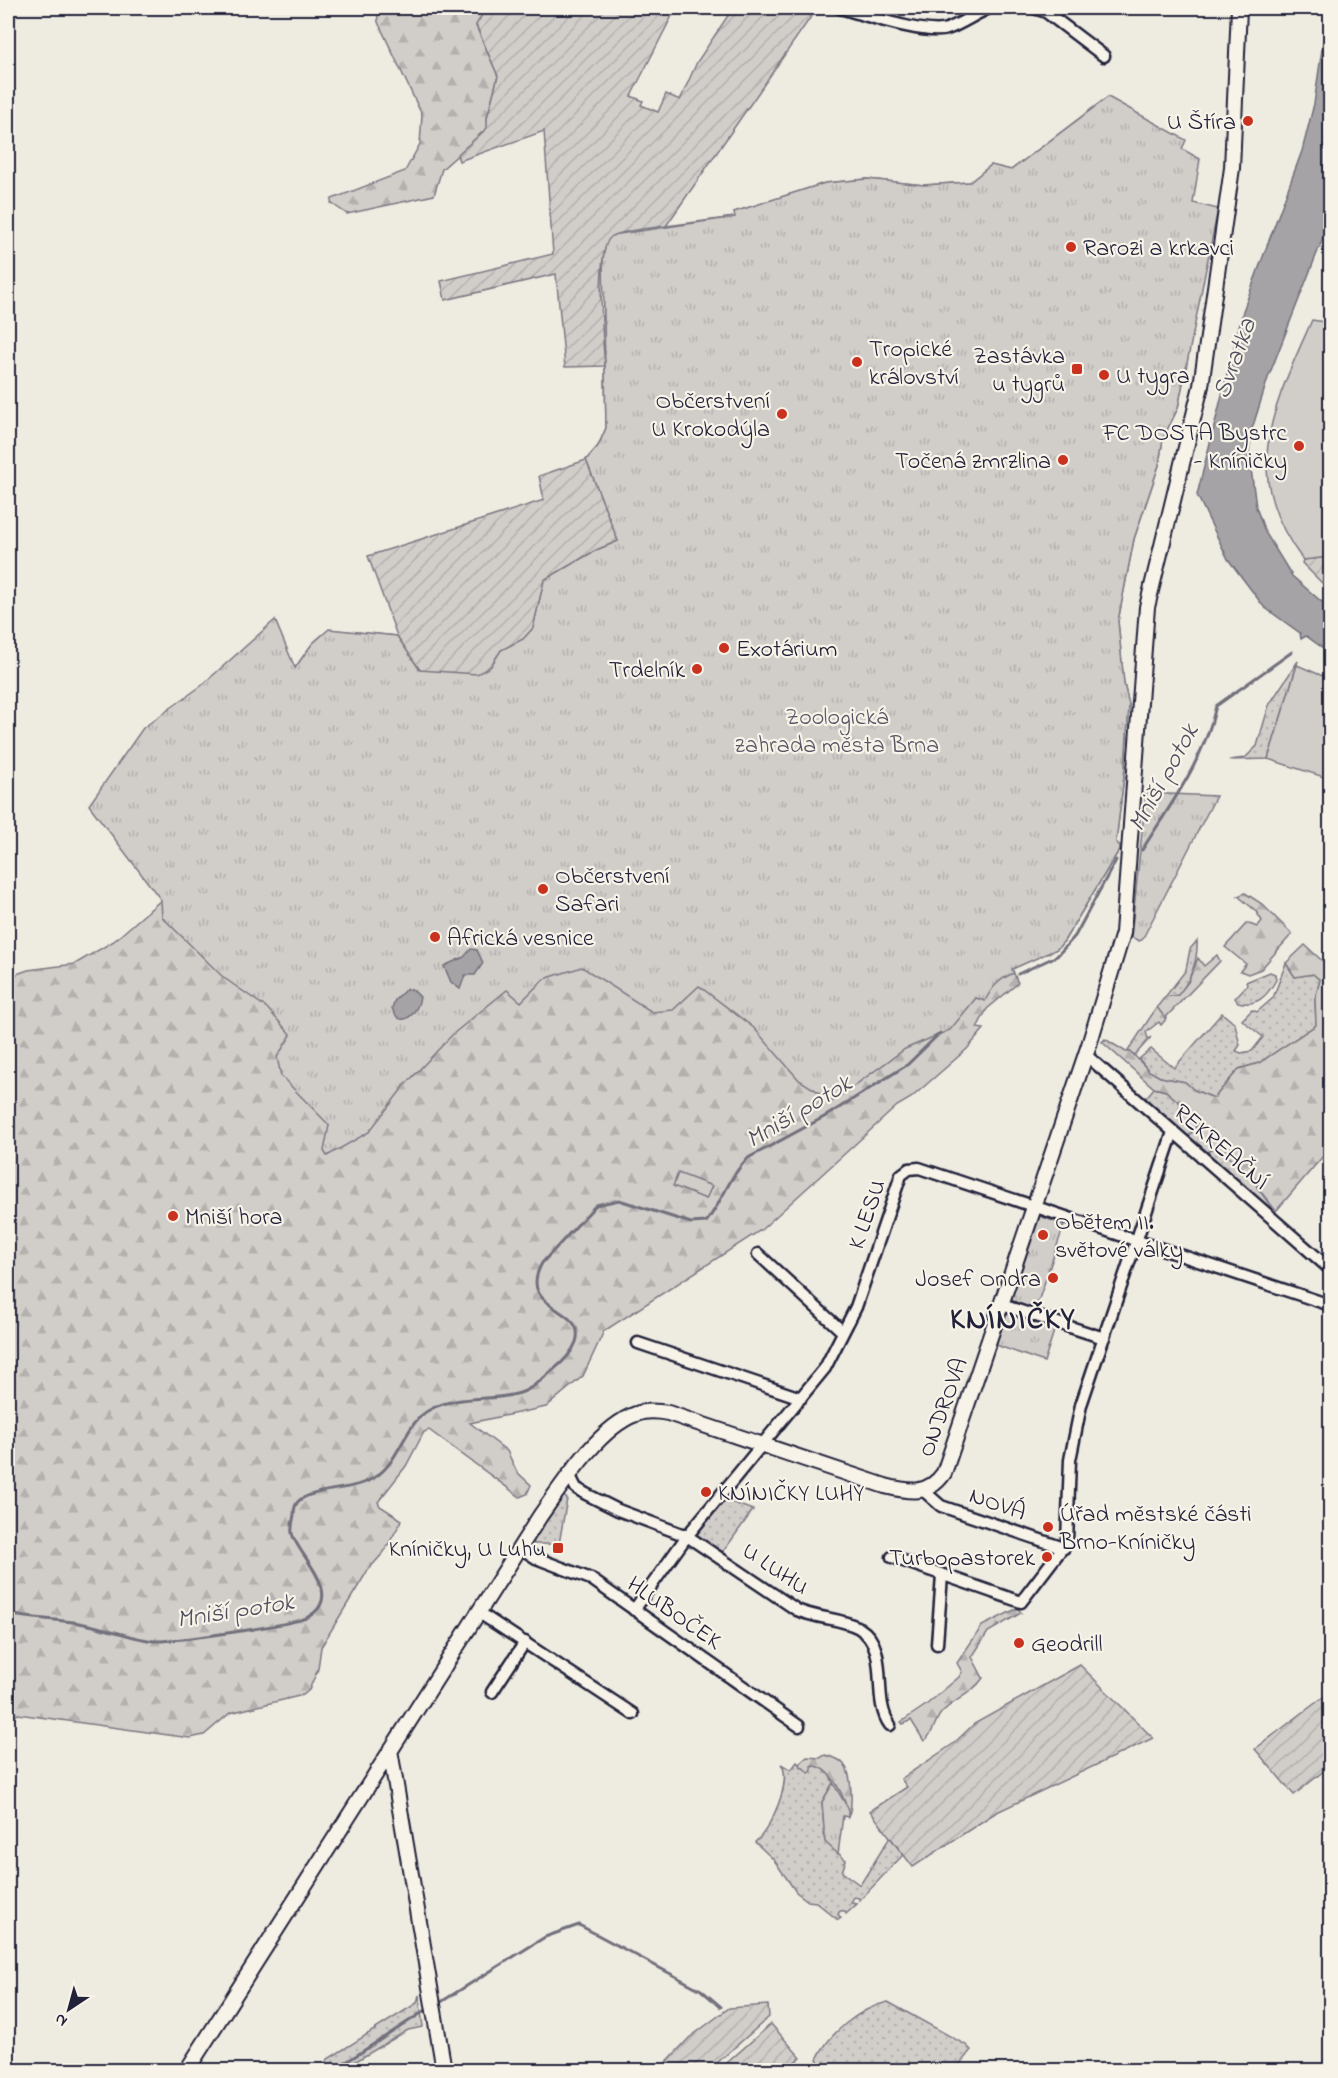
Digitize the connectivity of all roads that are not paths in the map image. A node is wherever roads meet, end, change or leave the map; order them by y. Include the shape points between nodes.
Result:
1 (840, 8) edge
2 (989, 8) edge
3 (1034, 8) edge
4 (1239, 8) edge
5 (1104, 56) dead end
6 (1086, 1055) junction
7 (1173, 1132) junction
8 (1035, 1206) junction
9 (1137, 1241) junction
10 (758, 1254) dead end
11 (1330, 1269) edge
12 (1002, 1305) junction
13 (1330, 1305) edge
14 (843, 1332) junction
15 (1104, 1338) junction
16 (638, 1343) dead end
17 (801, 1398) junction
18 (764, 1445) junction
19 (570, 1476) junction
20 (924, 1491) junction
21 (687, 1536) junction
22 (519, 1547) junction
23 (1064, 1548) junction
24 (892, 1557) dead end
25 (942, 1575) junction
26 (634, 1610) junction
27 (478, 1612) junction
28 (525, 1642) junction
29 (937, 1644) dead end
30 (492, 1692) dead end
31 (633, 1714) dead end
32 (799, 1725) dead end
33 (890, 1725) dead end
34 (390, 1750) junction
35 (187, 2070) edge
36 (444, 2070) edge

1 - 2 street via 876,19 945,30
3 - 5 street via 1046,12
4 - 6 street, ONDROVA via 1232,168 1201,386 1147,607 1121,944
6 - 7 street, REKREAČNÍ
6 - 8 street, ONDROVA
7 - 9 street
7 - 11 street, REKREAČNÍ
8 - 9 street, K LESU
8 - 12 street, ONDROVA
8 - 14 street, K LESU via 919,1167 909,1169 901,1175 856,1306
9 - 13 street, K LESU
9 - 15 street
10 - 14 street
12 - 15 street
12 - 20 street, ONDROVA via 948,1464 935,1484
14 - 17 street, K LESU via 825,1368
15 - 23 street via 1081,1405 1070,1460
16 - 17 street
17 - 18 street, K LESU
18 - 19 street, ONDROVA via 678,1416 646,1411 616,1425
18 - 20 street, ONDROVA via 893,1488
18 - 21 street, K LESU
19 - 21 street, U LUHU via 576,1488 618,1510
19 - 22 street, ONDROVA
20 - 23 street, NOVÁ via 941,1506
21 - 26 street, K LESU
21 - 33 street, U LUHU via 797,1610 862,1630 876,1650 883,1716
22 - 26 street, HLUBOČEK via 536,1558 591,1579
22 - 27 street, ONDROVA
23 - 25 street via 1024,1606
24 - 25 street
25 - 29 street
26 - 32 street, HLUBOČEK
27 - 28 street
27 - 34 street, ONDROVA
28 - 30 street
28 - 31 street
34 - 35 street, ONDROVA
34 - 36 street

